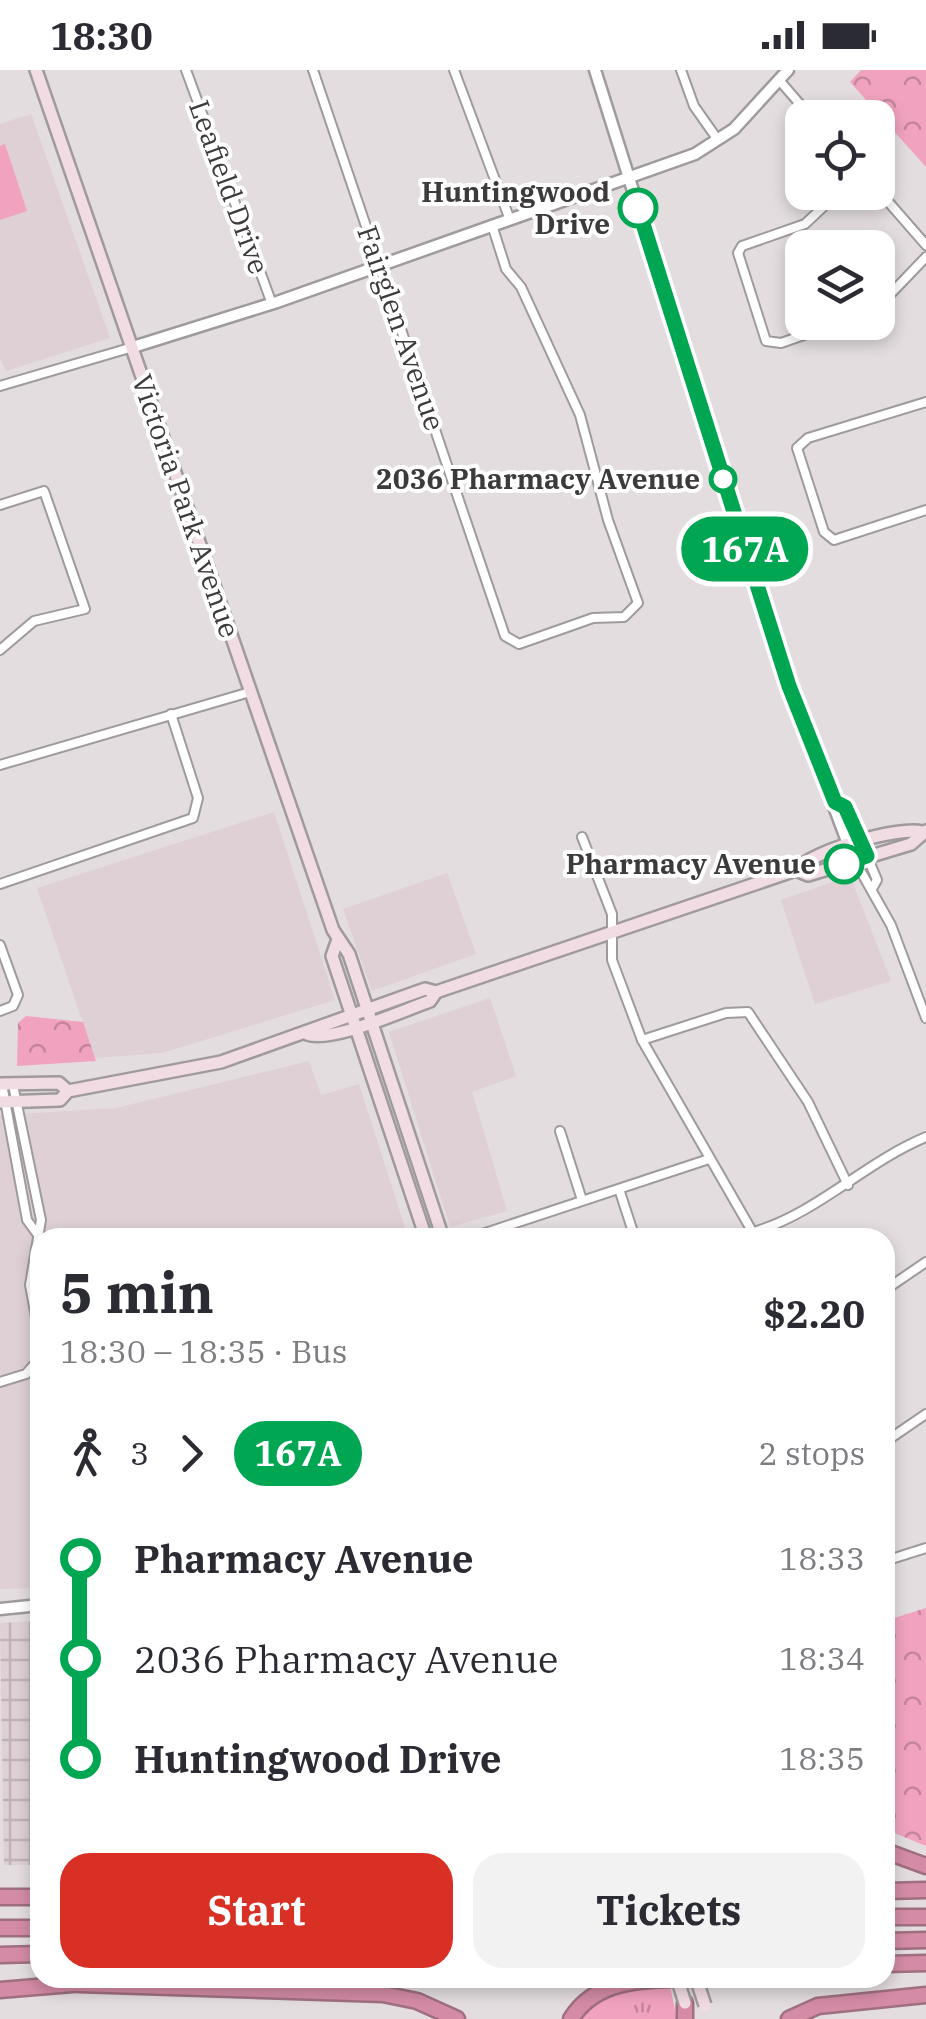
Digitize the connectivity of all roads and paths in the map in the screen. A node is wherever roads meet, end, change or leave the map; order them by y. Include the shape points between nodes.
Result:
1 (36, 70) edge
2 (186, 70) edge
3 (313, 70) edge
4 (454, 70) edge
5 (595, 70) edge
6 (681, 70) edge
7 (788, 70) edge
8 (779, 80) junction
9 (796, 100) edge
10 (718, 140) junction
11 (628, 177) junction
12 (895, 209) edge
13 (820, 210) edge
14 (510, 220) junction
15 (492, 226) junction
16 (788, 230) edge
17 (785, 231) edge
18 (926, 245) edge
19 (926, 257) edge
20 (380, 266) junction
21 (895, 290) edge
22 (272, 304) junction
23 (792, 340) edge
24 (134, 347) junction
25 (0, 386) edge
26 (926, 402) edge
27 (0, 505) edge
28 (926, 510) edge
29 (0, 650) edge
30 (250, 692) junction
31 (170, 714) junction
32 (0, 765) edge
33 (924, 832) edge
34 (582, 837) dead end
35 (854, 844) junction
36 (861, 858) junction
37 (796, 870) junction
38 (0, 884) edge
39 (614, 935) junction
40 (337, 942) junction
41 (0, 945) edge
42 (0, 1011) edge
43 (351, 1014) junction
44 (369, 1015) junction
45 (926, 1018) edge
46 (356, 1027) junction
47 (307, 1034) junction
48 (642, 1040) junction
49 (5, 1084) edge
50 (68, 1091) junction
51 (8, 1102) edge
52 (560, 1131) dead end
53 (926, 1137) edge
54 (709, 1159) junction
55 (848, 1185) junction
56 (619, 1189) junction
57 (582, 1200) junction
58 (33, 1228) edge
59 (39, 1228) edge
60 (423, 1228) edge
61 (439, 1228) edge
62 (499, 1228) edge
63 (632, 1228) edge
64 (751, 1228) edge
65 (772, 1228) edge
66 (926, 1262) edge
67 (895, 1283) edge
68 (30, 1369) edge
69 (0, 1382) edge
70 (926, 1414) edge
71 (895, 1435) edge
72 (926, 1548) edge
73 (895, 1558) edge
74 (30, 1607) edge
75 (0, 1609) edge
76 (895, 1855) edge
77 (926, 1866) edge
78 (895, 1890) edge
79 (926, 1890) edge
80 (0, 1896) edge
81 (30, 1897) edge
82 (895, 1917) edge
83 (926, 1917) edge
84 (0, 1928) edge
85 (30, 1928) edge
86 (926, 1940) edge
87 (895, 1941) edge
88 (30, 1954) edge
89 (0, 1955) edge
90 (926, 1964) edge
91 (895, 1965) edge
92 (30, 1988) edge
93 (201, 1988) edge
94 (604, 1988) edge
95 (680, 1988) edge
96 (699, 1988) edge
97 (0, 1990) edge
98 (926, 1995) edge
99 (687, 2014) edge
100 (456, 2019) edge
101 (571, 2019) edge
102 (709, 2019) edge
103 (789, 2019) edge

1 - 24 main road, Victoria Park Avenue
2 - 22 street, Leafield Drive
3 - 20 street, Fairglen Avenue
4 - 14 street
5 - 11 street
6 - 10 street via 694,106
7 - 8 street
8 - 9 street
8 - 10 street
10 - 11 street
11 - 14 street
11 - 35 street via 789,686 835,802 845,807
12 - 18 street
13 - 16 street
14 - 15 street
15 - 20 street
15 - 20 street, Fairglen Avenue via 506,269 580,415 638,604 624,617 602,616 519,644 508,641
17 - 23 street via 738,253 766,341
19 - 21 street
20 - 22 street
22 - 24 street
24 - 25 street
24 - 30 main road, Victoria Park Avenue
26 - 28 street via 808,438 797,448 824,532 834,540
27 - 29 street via 44,491 85,609 34,620
30 - 31 street
30 - 40 main road, Victoria Park Avenue
31 - 32 street
31 - 38 street via 198,798 193,818
33 - 35 main road via 908,828
33 - 36 main road via 911,844
34 - 39 street
35 - 36 street
35 - 37 main road via 804,860
36 - 37 main road via 808,875
36 - 45 street via 877,880 873,887
37 - 39 main road
39 - 44 main road via 436,992 430,1001
39 - 48 street via 612,960
40 - 43 main road, Victoria Park Avenue via 332,956
40 - 44 main road, Victoria Park Avenue via 349,954
41 - 42 street via 18,1001
43 - 44 main road
43 - 46 main road, Victoria Park Avenue
43 - 47 main road via 314,1025
44 - 46 main road
44 - 61 main road, Victoria Park Avenue
46 - 47 main road via 318,1038
46 - 60 main road, Victoria Park Avenue
47 - 50 main road via 144,1080
48 - 54 street
48 - 55 street via 748,1012 808,1102
49 - 50 main road via 59,1083
49 - 51 street
50 - 51 main road via 60,1100
51 - 58 street via 26,1220
51 - 59 street
52 - 57 street
53 - 55 street
54 - 56 street
54 - 64 street
55 - 65 street
56 - 57 street
56 - 63 street
57 - 62 street
66 - 67 street
68 - 69 street
70 - 71 street
72 - 73 street
74 - 75 street
76 - 77 highway
78 - 79 highway
80 - 81 highway
82 - 83 highway
84 - 85 highway
86 - 87 highway
88 - 89 highway
90 - 91 highway
92 - 97 highway
93 - 100 highway via 383,1994 417,2000
94 - 101 highway
95 - 99 main road, bridge
96 - 102 main road, bridge
98 - 103 highway via 818,2006

